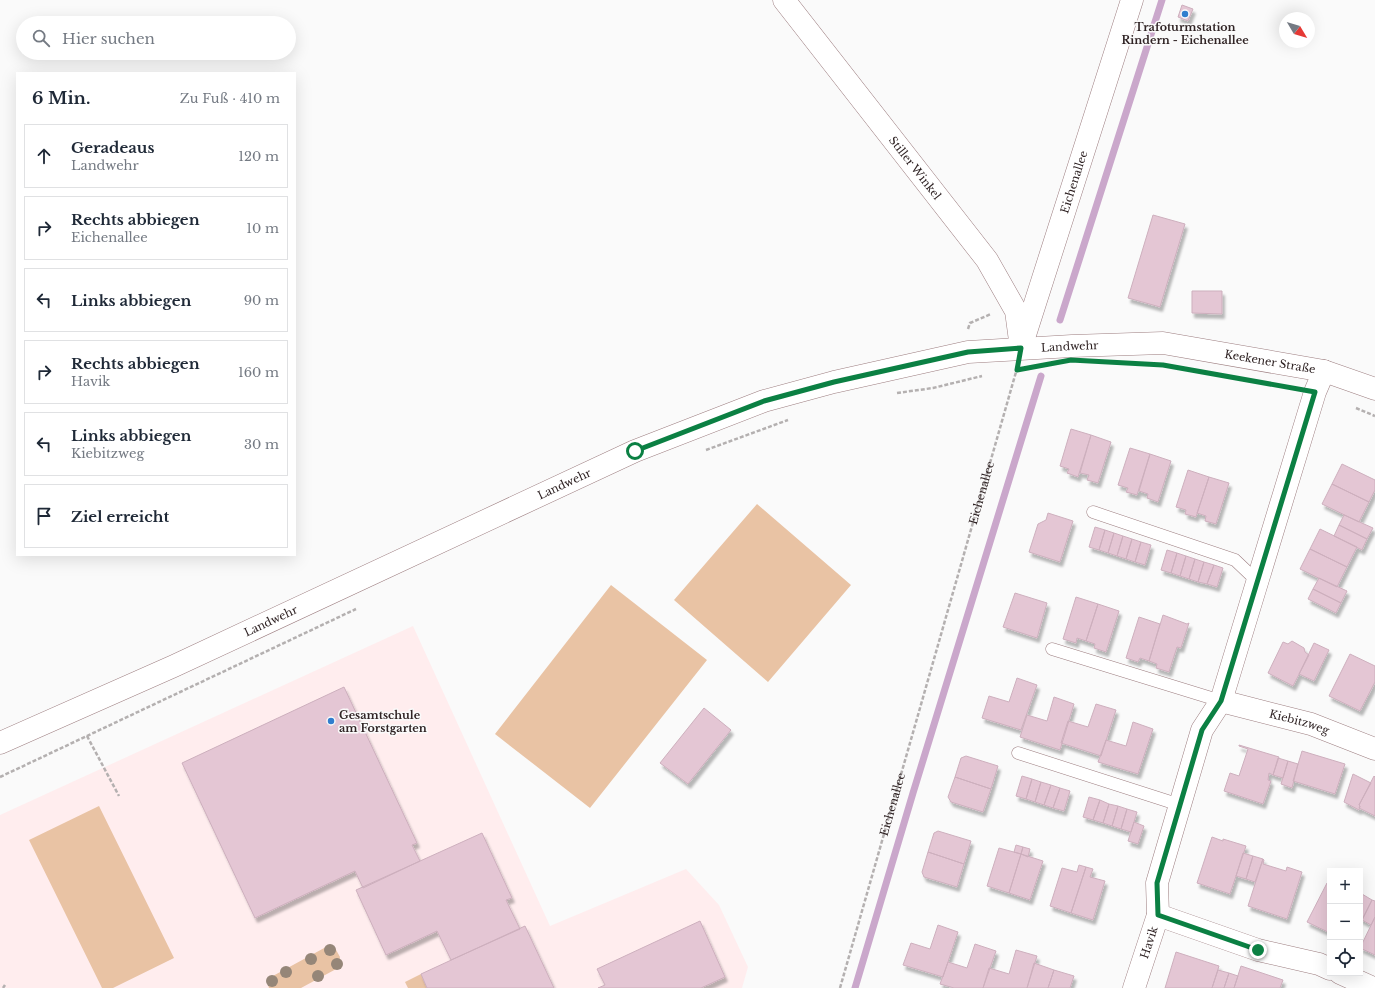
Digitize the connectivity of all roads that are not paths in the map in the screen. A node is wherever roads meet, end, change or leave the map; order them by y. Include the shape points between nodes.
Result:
1 (784, 0) edge
2 (1132, 0) edge
3 (1163, 342) joint
4 (1021, 348) junction
5 (1324, 371) junction
6 (1375, 389) edge
7 (1093, 512) dead end
8 (1257, 581) junction
9 (1052, 649) dead end
10 (1221, 701) junction
11 (0, 743) edge
12 (1375, 749) edge
13 (1018, 753) dead end
14 (1180, 805) junction
15 (1158, 915) junction
16 (1327, 968) edge
17 (1347, 976) edge
18 (1134, 988) edge
19 (1373, 988) edge

1 - 4 street, Stiller Winkel via 987,260 1016,311
2 - 4 street, Eichenallee
3 - 4 street, Landwehr
3 - 5 street, Keekener Straße
4 - 11 street, Landwehr via 968,352 834,382 764,401 635,451 174,666
5 - 6 street, Keekener Straße
5 - 8 street, Havik via 1315,392
7 - 8 lane via 1235,560
8 - 10 street, Havik
9 - 10 lane
10 - 12 street, Kiebitzweg via 1311,724
10 - 14 street, Havik via 1202,730
13 - 14 lane
14 - 15 street, Havik via 1157,883
15 - 16 street via 1258,950
15 - 18 street, Havik
17 - 19 street

